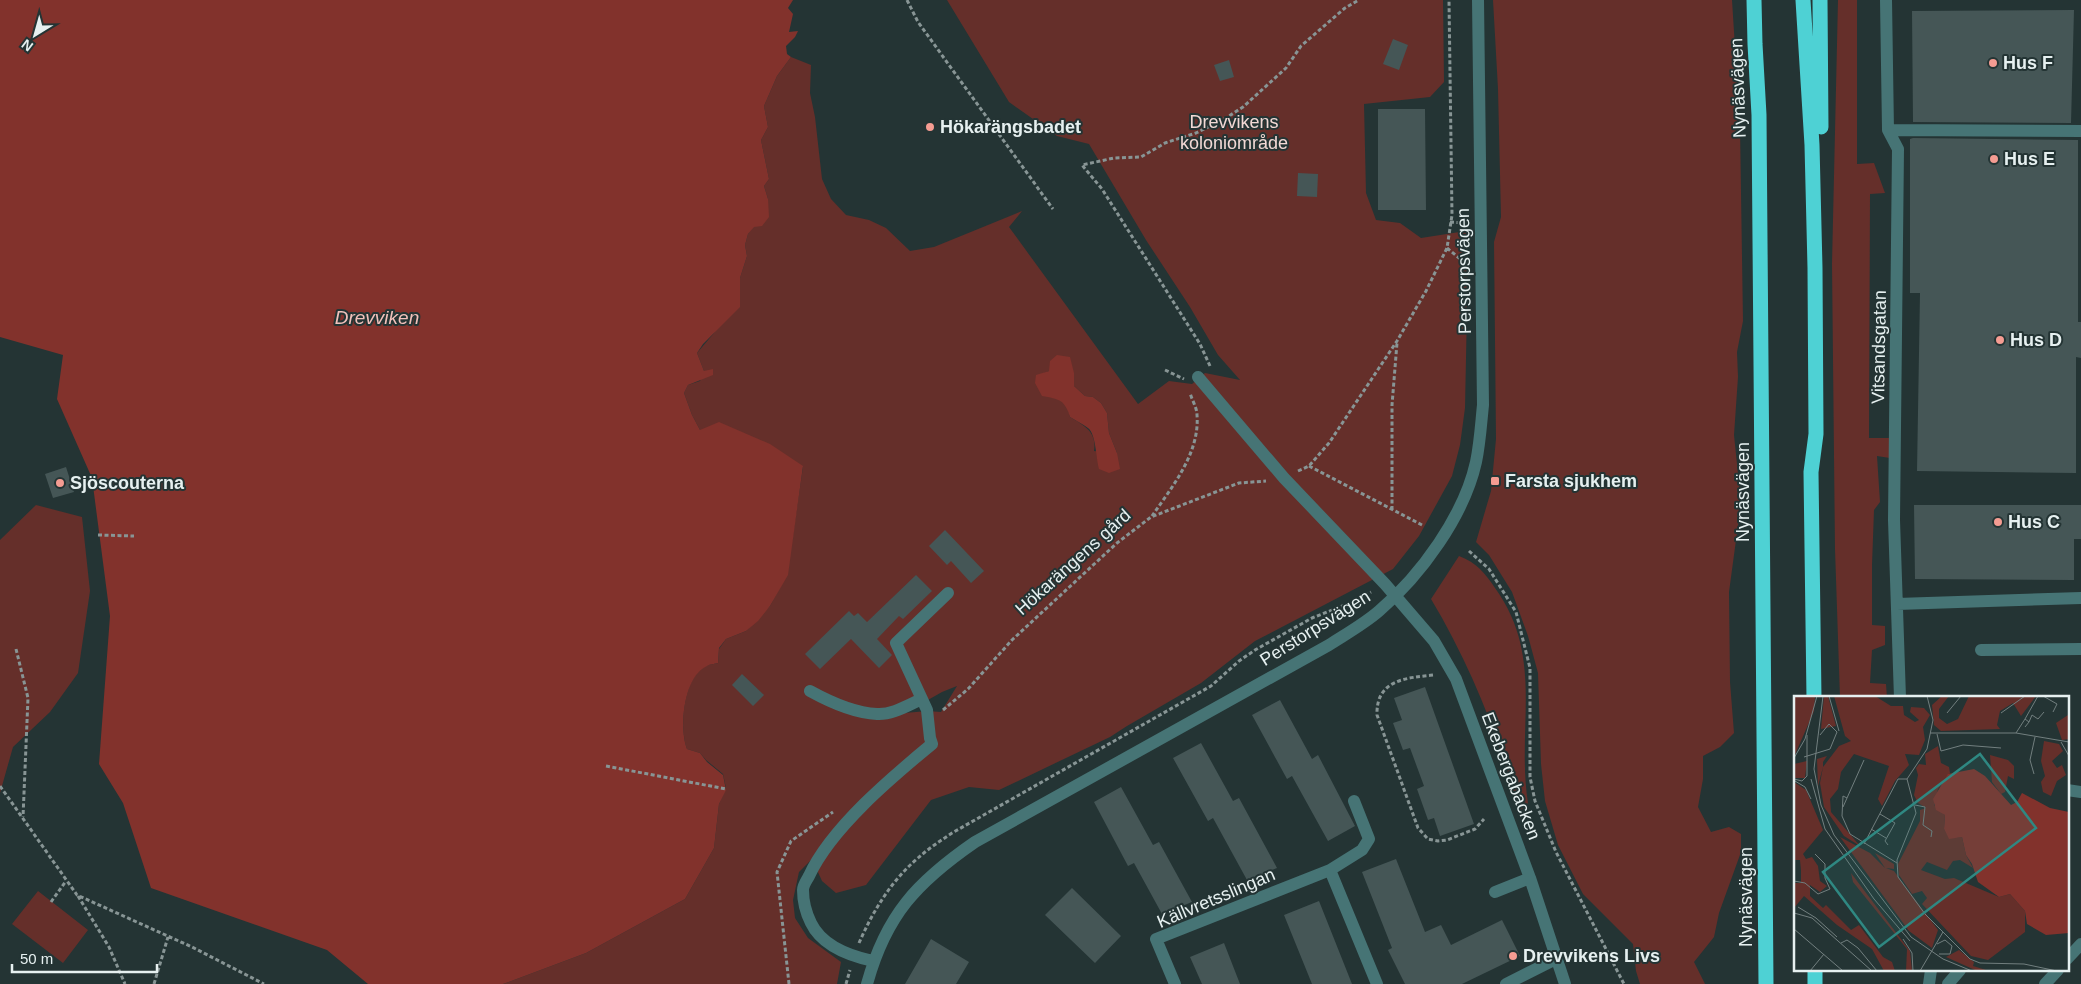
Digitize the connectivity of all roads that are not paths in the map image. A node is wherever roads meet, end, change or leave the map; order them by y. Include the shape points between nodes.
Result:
1 (1478, 0) edge
2 (1754, 0) edge
3 (1803, 0) edge
4 (1820, 0) edge
5 (1886, 0) edge
6 (1888, 130) junction
7 (2081, 131) edge
8 (1815, 268) junction
9 (1198, 377) dead end
10 (948, 593) dead end
11 (1396, 596) junction
12 (2081, 598) edge
13 (1897, 604) junction
14 (2081, 649) edge
15 (1981, 650) dead end
16 (810, 690) dead end
17 (1814, 696) edge
18 (1900, 696) edge
19 (922, 699) junction
20 (2068, 790) edge
21 (2081, 792) edge
22 (1354, 801) dead end
23 (1330, 870) junction
24 (1530, 878) junction
25 (1495, 892) dead end
26 (2081, 944) edge
27 (2068, 958) edge
28 (1556, 959) junction
29 (873, 961) junction
30 (1958, 972) edge
31 (2056, 972) edge
32 (867, 984) edge
33 (1175, 984) edge
34 (1377, 984) edge
35 (1506, 984) edge
36 (1565, 984) edge
37 (1766, 984) edge
38 (1948, 984) edge
39 (2045, 984) edge

1 - 11 street, Perstorpsvägen via 1480,434 1476,463 1464,497 1420,570
2 - 37 highway, Nynäsvägen via 1759,115
3 - 8 highway via 1812,136
4 - 8 highway via 1821,206
5 - 6 street, Vitsandsgatan
6 - 7 street
6 - 13 street, Vitsandsgatan via 1898,149 1894,520
8 - 17 highway via 1816,434 1811,472
9 - 11 street, Ekebergabacken via 1284,478
10 - 19 street via 896,643
11 - 24 street, Ekebergabacken via 1434,641 1456,679
11 - 29 street, Perstorpsvägen via 1329,645 955,855 916,889 902,906
12 - 13 street
13 - 18 street, Vitsandsgatan
14 - 15 street
16 - 19 street via 831,703 878,715
19 - 29 street via 932,744 899,771 840,830 815,862 803,888 806,912 814,929 841,952
20 - 21 street
22 - 23 street, Källvretsslingan via 1369,839 1362,850
23 - 33 street, Källvretsslingan via 1156,940
23 - 34 street
24 - 25 street
24 - 28 street, Ekebergabacken
26 - 27 street
28 - 35 street
28 - 36 street, Ekebergabacken
29 - 32 street, Perstorpsvägen
30 - 38 street
31 - 39 street

